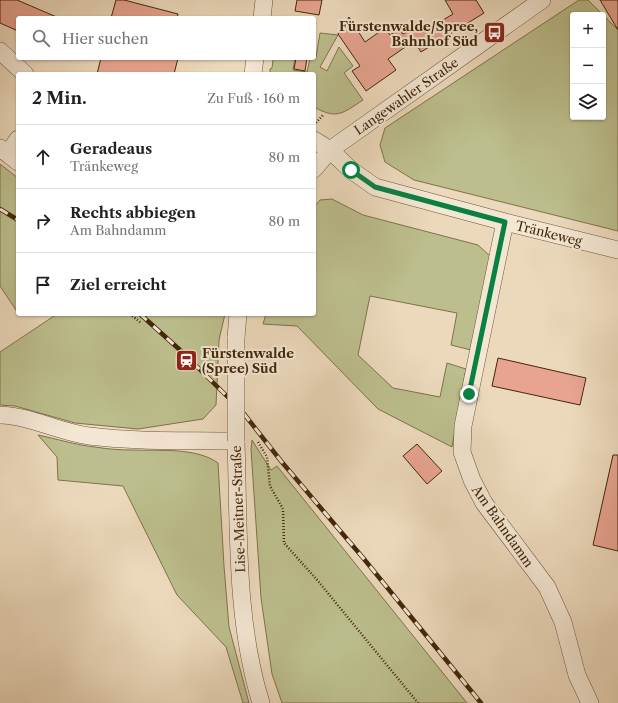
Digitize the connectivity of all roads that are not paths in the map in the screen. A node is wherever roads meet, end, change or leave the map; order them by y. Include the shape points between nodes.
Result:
1 (264, 0) edge
2 (542, 0) edge
3 (262, 16) edge
4 (0, 51) edge
5 (255, 60) edge
6 (23, 72) edge
7 (253, 72) edge
8 (316, 141) edge
9 (16, 143) edge
10 (330, 150) junction
11 (9, 155) edge
12 (316, 167) edge
13 (505, 222) junction
14 (618, 250) edge
15 (238, 316) edge
16 (0, 415) edge
17 (236, 440) junction
18 (261, 703) edge
19 (590, 703) edge

1 - 3 street
2 - 10 street, Langewahler Straße
4 - 6 street
5 - 7 street
8 - 10 street, Tränkeweg
9 - 11 street
10 - 12 street
10 - 13 street, Tränkeweg via 351,170 375,187
13 - 14 street, Tränkeweg
13 - 19 street, Am Bahndamm via 463,426 462,452 484,503 547,588 563,622 577,675
15 - 17 street, Lise-Meitner-Straße, bridge
16 - 17 street via 87,436 122,439
17 - 18 street, Lise-Meitner-Straße via 241,591 249,654

